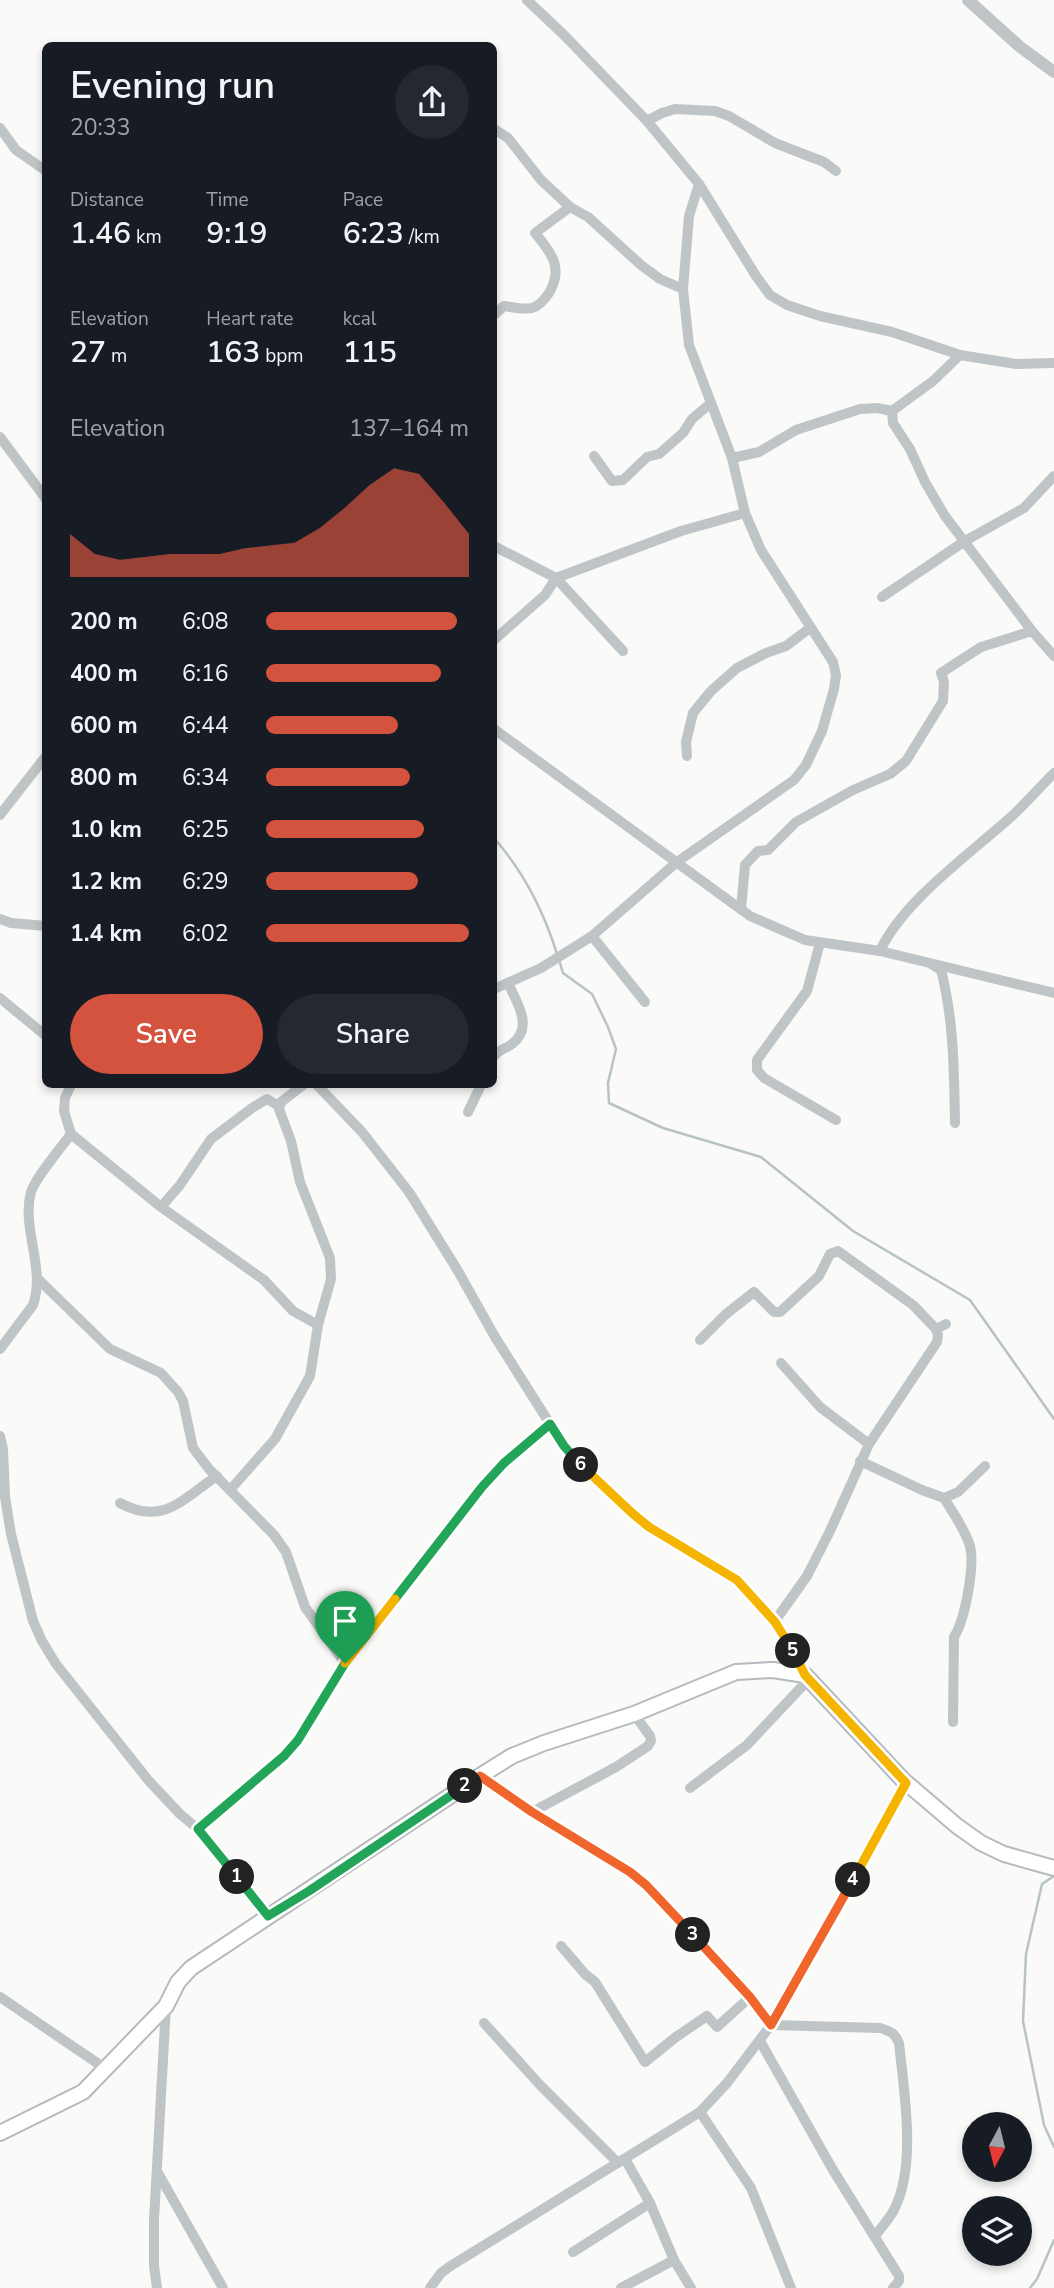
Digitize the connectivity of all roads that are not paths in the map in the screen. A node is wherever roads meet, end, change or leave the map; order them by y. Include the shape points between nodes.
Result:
1 (527, 0) edge
2 (968, 0) edge
3 (1054, 72) edge
4 (647, 121) junction
5 (0, 128) edge
6 (497, 131) edge
7 (42, 168) edge
8 (836, 171) dead end
9 (699, 184) junction
10 (570, 207) junction
11 (683, 289) junction
12 (497, 312) edge
13 (960, 355) junction
14 (1054, 363) edge
15 (711, 403) junction
16 (892, 411) junction
17 (0, 437) edge
18 (594, 456) dead end
19 (732, 458) junction
20 (1051, 484) edge
21 (42, 494) edge
22 (745, 513) junction
23 (965, 541) junction
24 (497, 548) edge
25 (556, 578) junction
26 (882, 597) dead end
27 (810, 628) junction
28 (1032, 631) junction
29 (497, 637) edge
30 (623, 651) dead end
31 (1054, 656) edge
32 (497, 731) edge
33 (687, 755) dead end
34 (42, 763) edge
35 (1054, 773) edge
36 (0, 815) edge
37 (677, 862) junction
38 (741, 909) junction
39 (0, 919) edge
40 (42, 926) edge
41 (593, 936) junction
42 (820, 943) junction
43 (880, 951) junction
44 (929, 962) junction
45 (508, 983) junction
46 (497, 988) edge
47 (1054, 993) edge
48 (0, 998) edge
49 (645, 1002) dead end
50 (42, 1033) edge
51 (497, 1052) edge
52 (70, 1088) edge
53 (299, 1088) edge
54 (320, 1088) edge
55 (480, 1088) edge
56 (279, 1106) junction
57 (468, 1112) dead end
58 (836, 1120) dead end
59 (955, 1123) dead end
60 (71, 1134) junction
61 (161, 1207) junction
62 (37, 1278) junction
63 (318, 1325) junction
64 (700, 1340) dead end
65 (0, 1349) edge
66 (781, 1363) dead end
67 (550, 1424) junction
68 (0, 1437) edge
69 (869, 1444) junction
70 (860, 1461) junction
71 (985, 1466) dead end
72 (217, 1476) junction
73 (230, 1490) junction
74 (944, 1498) junction
75 (120, 1503) dead end
76 (775, 1622) junction
77 (345, 1663) junction
78 (807, 1677) junction
79 (634, 1714) junction
80 (953, 1722) dead end
81 (480, 1776) junction
82 (906, 1783) junction
83 (690, 1788) dead end
84 (532, 1812) junction
85 (198, 1829) junction
86 (1054, 1868) edge
87 (268, 1916) junction
88 (561, 1946) dead end
89 (0, 1997) edge
90 (750, 1997) junction
91 (166, 2006) junction
92 (484, 2023) dead end
93 (771, 2025) junction
94 (760, 2041) junction
95 (106, 2069) junction
96 (700, 2112) junction
97 (0, 2133) edge
98 (621, 2161) junction
99 (158, 2173) junction
100 (650, 2203) junction
101 (874, 2236) junction
102 (573, 2252) dead end
103 (674, 2260) junction
104 (157, 2288) edge
105 (223, 2288) edge
106 (430, 2288) edge
107 (621, 2288) edge
108 (691, 2288) edge
109 (791, 2288) edge
110 (893, 2288) edge

1 - 4 street
2 - 3 street
4 - 8 street via 675,109 715,111
4 - 9 street
5 - 7 street via 16,150
6 - 10 street
9 - 11 street via 688,216
9 - 13 street via 771,295 820,316 892,332
10 - 11 street via 660,279
10 - 12 street via 535,233 555,262 555,278 543,302 532,308 504,306
11 - 15 street via 689,345
13 - 14 street via 1016,364
13 - 16 street
15 - 18 street via 683,433 659,454 647,457 624,480 611,481
15 - 19 street
16 - 19 street via 860,409 796,430 759,452
16 - 23 street via 893,423 925,482
17 - 21 street
19 - 22 street
20 - 23 street via 1024,508
22 - 25 street via 681,531
22 - 27 street via 761,550
23 - 26 street
23 - 28 street
24 - 25 street
25 - 29 street via 545,595
25 - 30 street
27 - 33 street via 786,646 737,668 711,691 693,713
27 - 37 street via 833,662 836,676 822,731 806,765 794,780
28 - 31 street
28 - 38 street via 981,647 941,673 943,701 906,761 890,774 796,822 768,850 758,851 745,865
32 - 37 street
34 - 36 street
35 - 43 street via 919,899 889,933
37 - 38 street
37 - 41 street
38 - 42 street via 794,936
39 - 40 street
41 - 45 street
41 - 49 street
42 - 43 street
42 - 58 street via 807,991 757,1060 757,1070
43 - 44 street
44 - 47 street
44 - 59 street via 941,970 947,994
45 - 46 street
45 - 51 street via 524,1020 522,1034
48 - 50 street
52 - 60 street via 64,1111
53 - 56 street
54 - 67 street via 409,1192
55 - 57 street
56 - 61 street via 267,1099 211,1139
56 - 63 street via 300,1182 330,1258 329,1291
60 - 61 street
60 - 62 street via 31,1192
61 - 63 street via 264,1280 293,1311
62 - 65 street via 33,1306
62 - 72 street via 110,1349 150,1367 170,1382 183,1401 193,1448
63 - 73 street via 310,1376 298,1399 275,1439
64 - 69 street via 754,1292 774,1312 780,1312 819,1276 830,1254 838,1251 941,1327 936,1342
66 - 69 street via 820,1407
67 - 76 street via 590,1476 632,1513 737,1580
67 - 77 street via 482,1487
68 - 85 street via 11,1535 42,1641 149,1780
69 - 70 street
70 - 74 street
70 - 76 street via 807,1576
71 - 74 street via 958,1492
72 - 73 street
72 - 75 street via 164,1511 145,1513
73 - 77 street via 286,1552 305,1607
74 - 80 street via 967,1538 971,1561 965,1610 954,1637
76 - 78 street
77 - 85 street via 284,1756
78 - 79 main road via 774,1670 736,1672
78 - 82 main road
78 - 83 street via 747,1745
79 - 81 main road via 512,1756
79 - 84 street via 650,1737 648,1746
81 - 84 street
81 - 87 main road
82 - 86 main road via 981,1843
82 - 93 street
84 - 90 street via 639,1879
85 - 87 street
87 - 91 main road via 191,1968
88 - 90 street via 595,1982 645,2062 706,2016 717,2027
89 - 95 street
90 - 93 street
91 - 95 main road
91 - 99 street
92 - 98 street via 540,2085
93 - 94 street
93 - 101 street via 880,2028 896,2036 908,2127 904,2169 894,2210
94 - 96 street
94 - 101 street
95 - 97 main road via 83,2092
96 - 98 street
96 - 109 street via 751,2188
98 - 100 street
98 - 106 street via 449,2267
99 - 104 street
99 - 105 street
100 - 102 street
100 - 103 street
101 - 110 street via 899,2276
103 - 107 street
103 - 108 street

